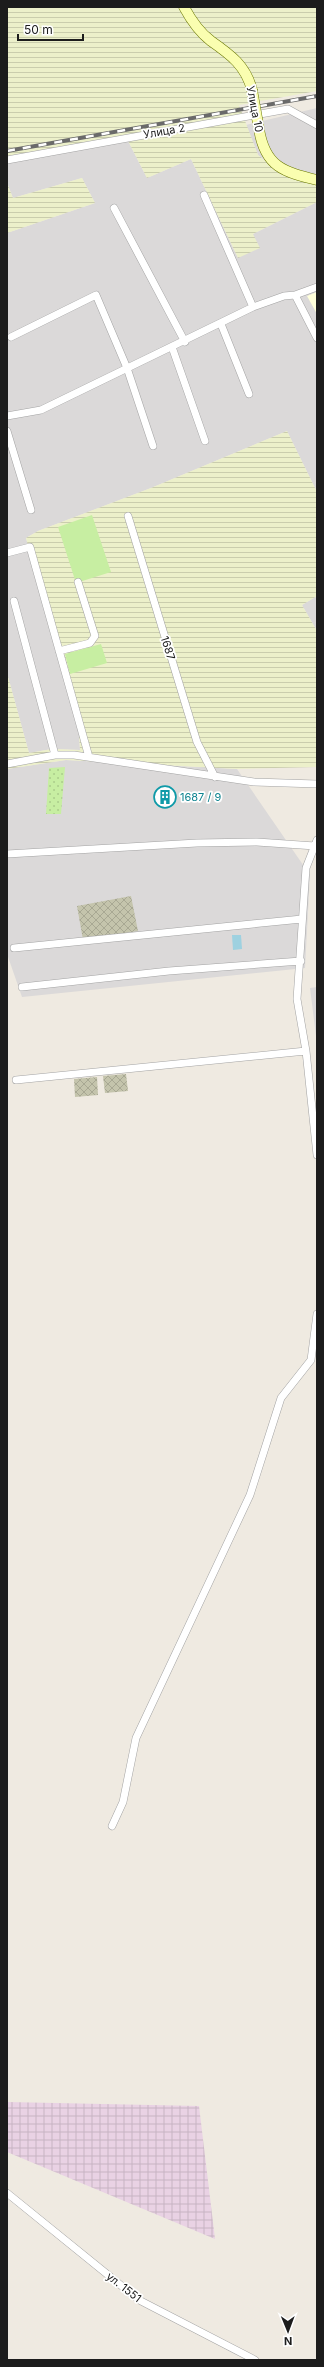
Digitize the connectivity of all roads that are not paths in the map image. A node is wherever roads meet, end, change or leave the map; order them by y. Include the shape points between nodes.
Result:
1 (184, 7) edge
2 (317, 124) edge
3 (7, 160) edge
4 (317, 180) edge
5 (204, 195) dead end
6 (114, 208) dead end
7 (317, 287) edge
8 (295, 295) junction
9 (254, 307) junction
10 (221, 324) junction
11 (11, 337) dead end
12 (317, 338) edge
13 (185, 342) junction
14 (172, 347) junction
15 (127, 368) junction
16 (249, 394) dead end
17 (7, 416) edge
18 (7, 432) edge
19 (205, 441) dead end
20 (153, 446) dead end
21 (32, 510) dead end
22 (128, 516) dead end
23 (7, 553) edge
24 (78, 582) dead end
25 (14, 601) dead end
26 (59, 651) junction
27 (55, 755) junction
28 (89, 757) junction
29 (7, 764) edge
30 (215, 777) junction
31 (317, 784) edge
32 (316, 843) edge
33 (7, 854) edge
34 (302, 919) junction
35 (14, 948) dead end
36 (301, 961) junction
37 (22, 986) dead end
38 (306, 1051) junction
39 (16, 1080) dead end
40 (316, 1138) edge
41 (317, 1155) edge
42 (317, 1314) edge
43 (314, 1360) edge
44 (112, 1826) dead end
45 (7, 2193) edge
46 (255, 2360) edge

1 - 4 street, Улица 10, bridge via 202,32 236,59 245,70 252,90 264,151 280,169
2 - 3 street, Улица 2 via 288,109
5 - 9 street
6 - 13 street
7 - 8 street
8 - 9 street via 284,296
8 - 12 street
9 - 10 street
10 - 13 street
10 - 16 street
11 - 15 street via 96,295
13 - 14 street
14 - 15 street
14 - 19 street
15 - 17 street via 41,410
15 - 20 street
18 - 21 street
22 - 30 street, 1687 via 197,742
23 - 26 street via 30,547
24 - 26 street via 95,636 90,643
25 - 27 street
26 - 28 street
27 - 28 street
27 - 29 street
28 - 30 street
30 - 31 street via 254,782
32 - 33 street via 204,843
32 - 34 street via 306,868
34 - 35 street
34 - 36 street
36 - 37 street
36 - 38 street via 297,999
38 - 39 street
38 - 40 street
40 - 41 street
42 - 43 street
43 - 44 street via 281,1398 250,1495 136,1738 122,1802
45 - 46 street, ул. 1551 via 139,2300

